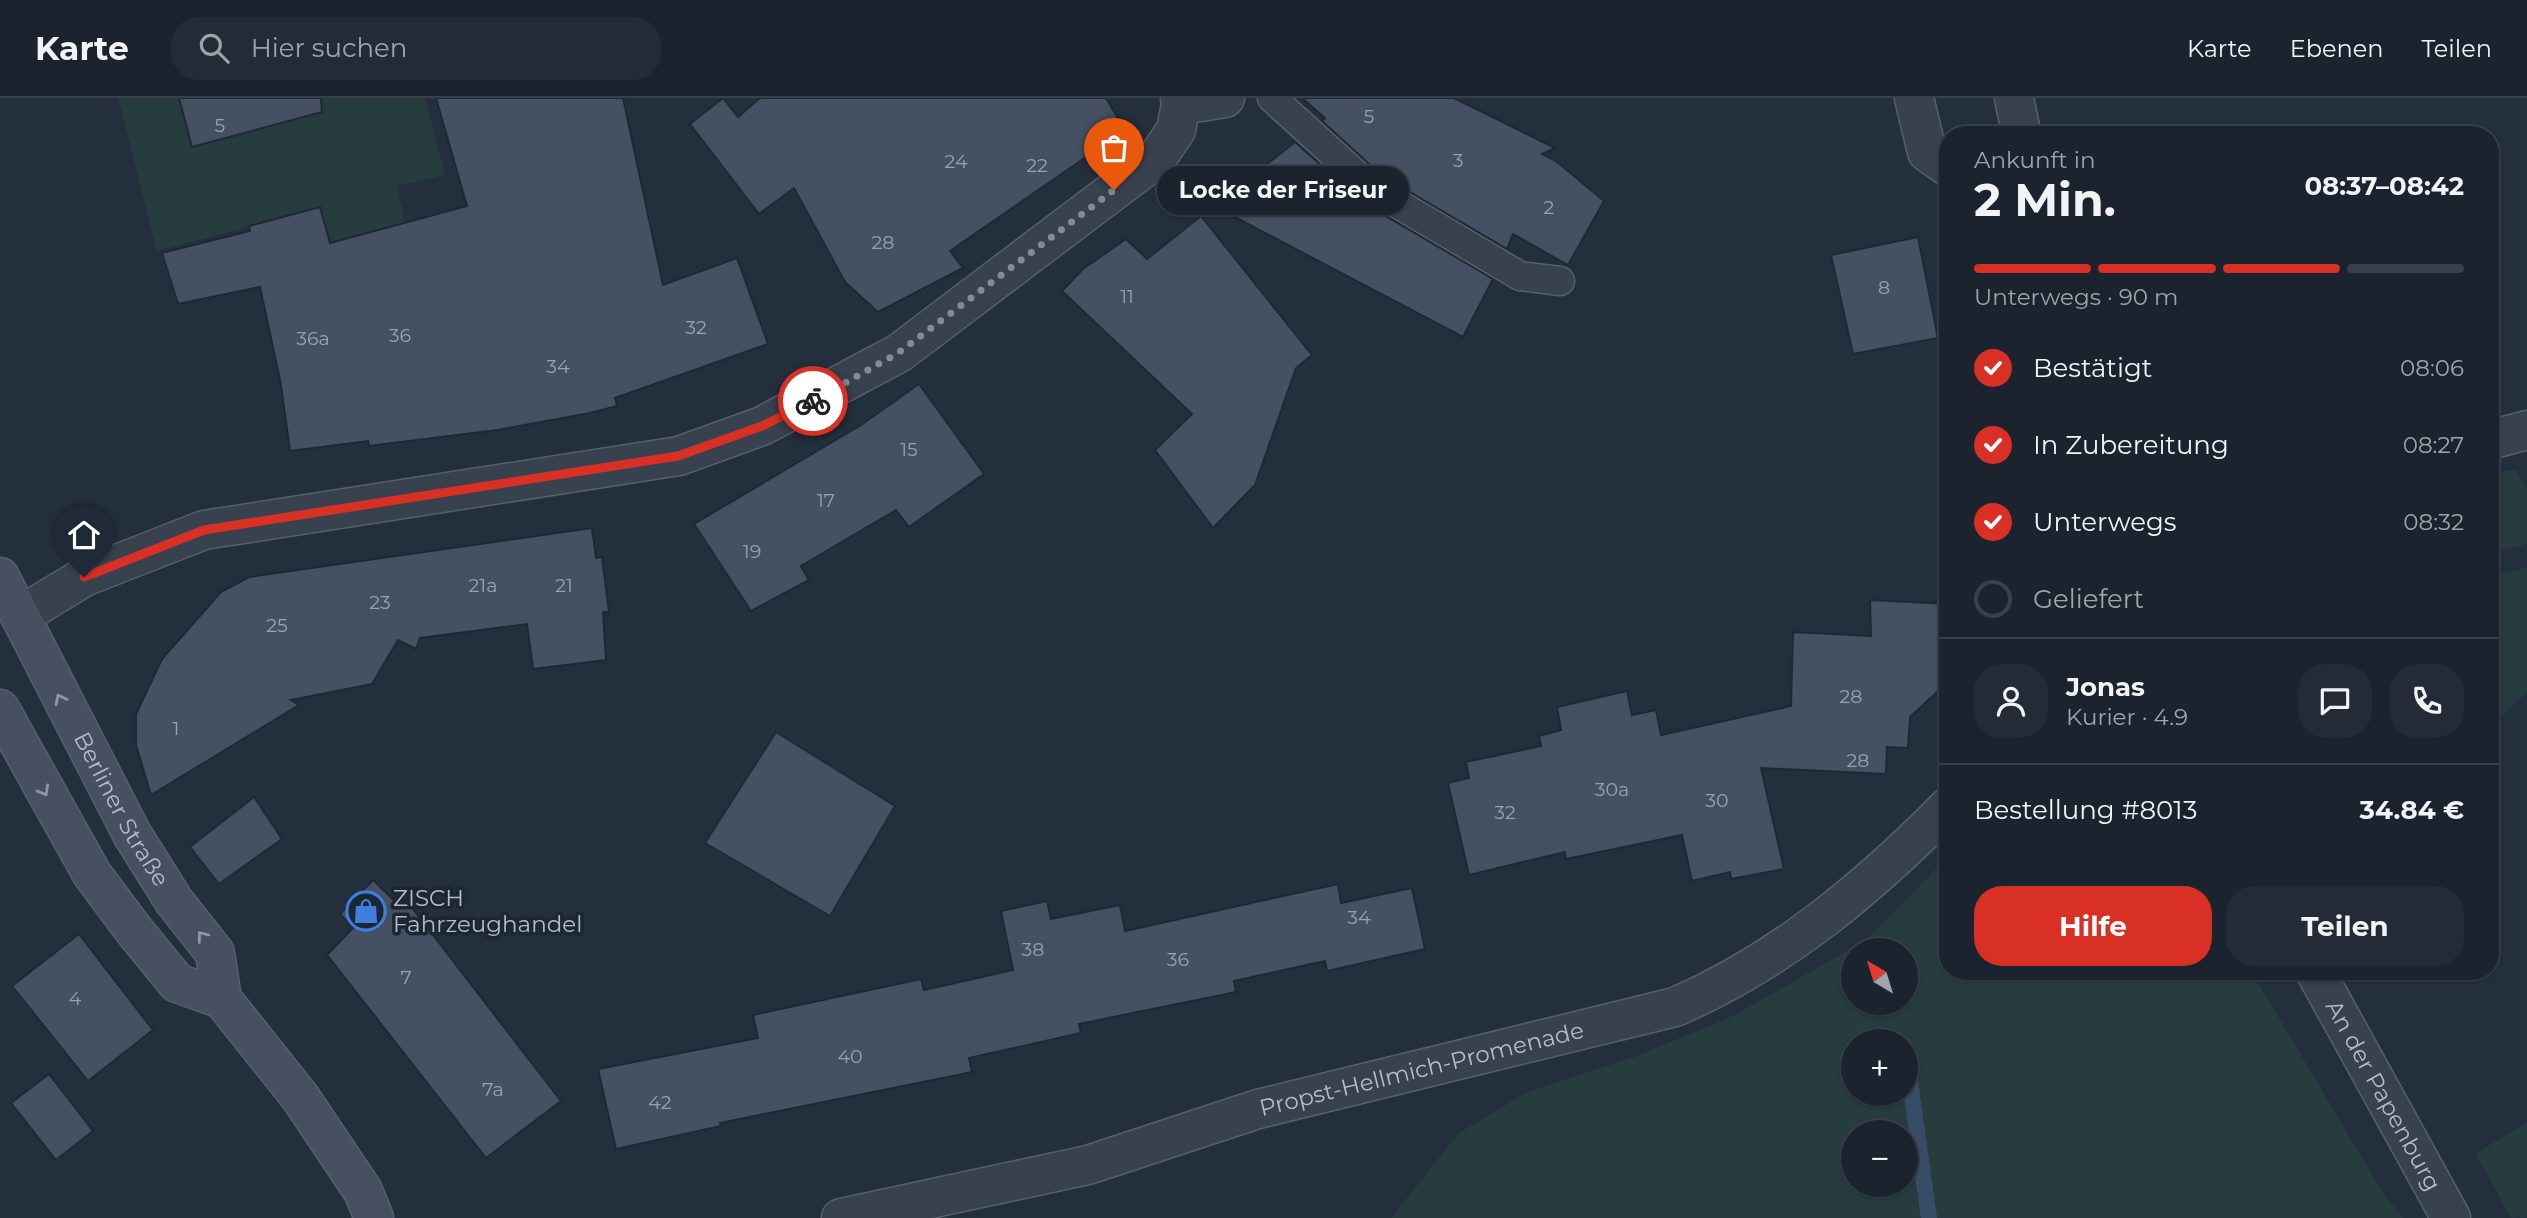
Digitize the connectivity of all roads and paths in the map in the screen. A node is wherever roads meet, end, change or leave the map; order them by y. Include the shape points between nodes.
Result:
1 (1181, 98) edge
2 (1225, 98) edge
3 (1272, 98) edge
4 (1914, 98) edge
5 (2014, 98) edge
6 (2020, 126) edge
7 (1939, 161) edge
8 (1560, 281) dead end
9 (2527, 430) edge
10 (2499, 438) edge
11 (0, 577) edge
12 (10, 621) edge
13 (0, 709) edge
14 (1939, 816) edge
15 (2320, 980) edge
16 (222, 999) junction
17 (374, 1218) edge
18 (841, 1218) edge
19 (2451, 1218) edge

1 - 2 street via 1201,102
1 - 12 street via 1176,130 1157,158 898,353 762,426 678,456 204,530 84,577
3 - 8 lane via 1371,188 1520,276
4 - 7 street via 1927,152
5 - 6 street
9 - 10 street
11 - 12 main road, Berliner Straße
16 -> 12 main road, Berliner Straße via 215,953 174,901 132,834
13 -> 16 main road via 92,874 133,929 177,983
14 - 18 street, Propst-Hellmich-Promenade via 1892,864 1802,936 1710,992 1675,1007 1258,1109 1088,1165
15 - 19 street, An der Papenburg
16 - 17 main road, Berliner Straße via 300,1097 363,1191

